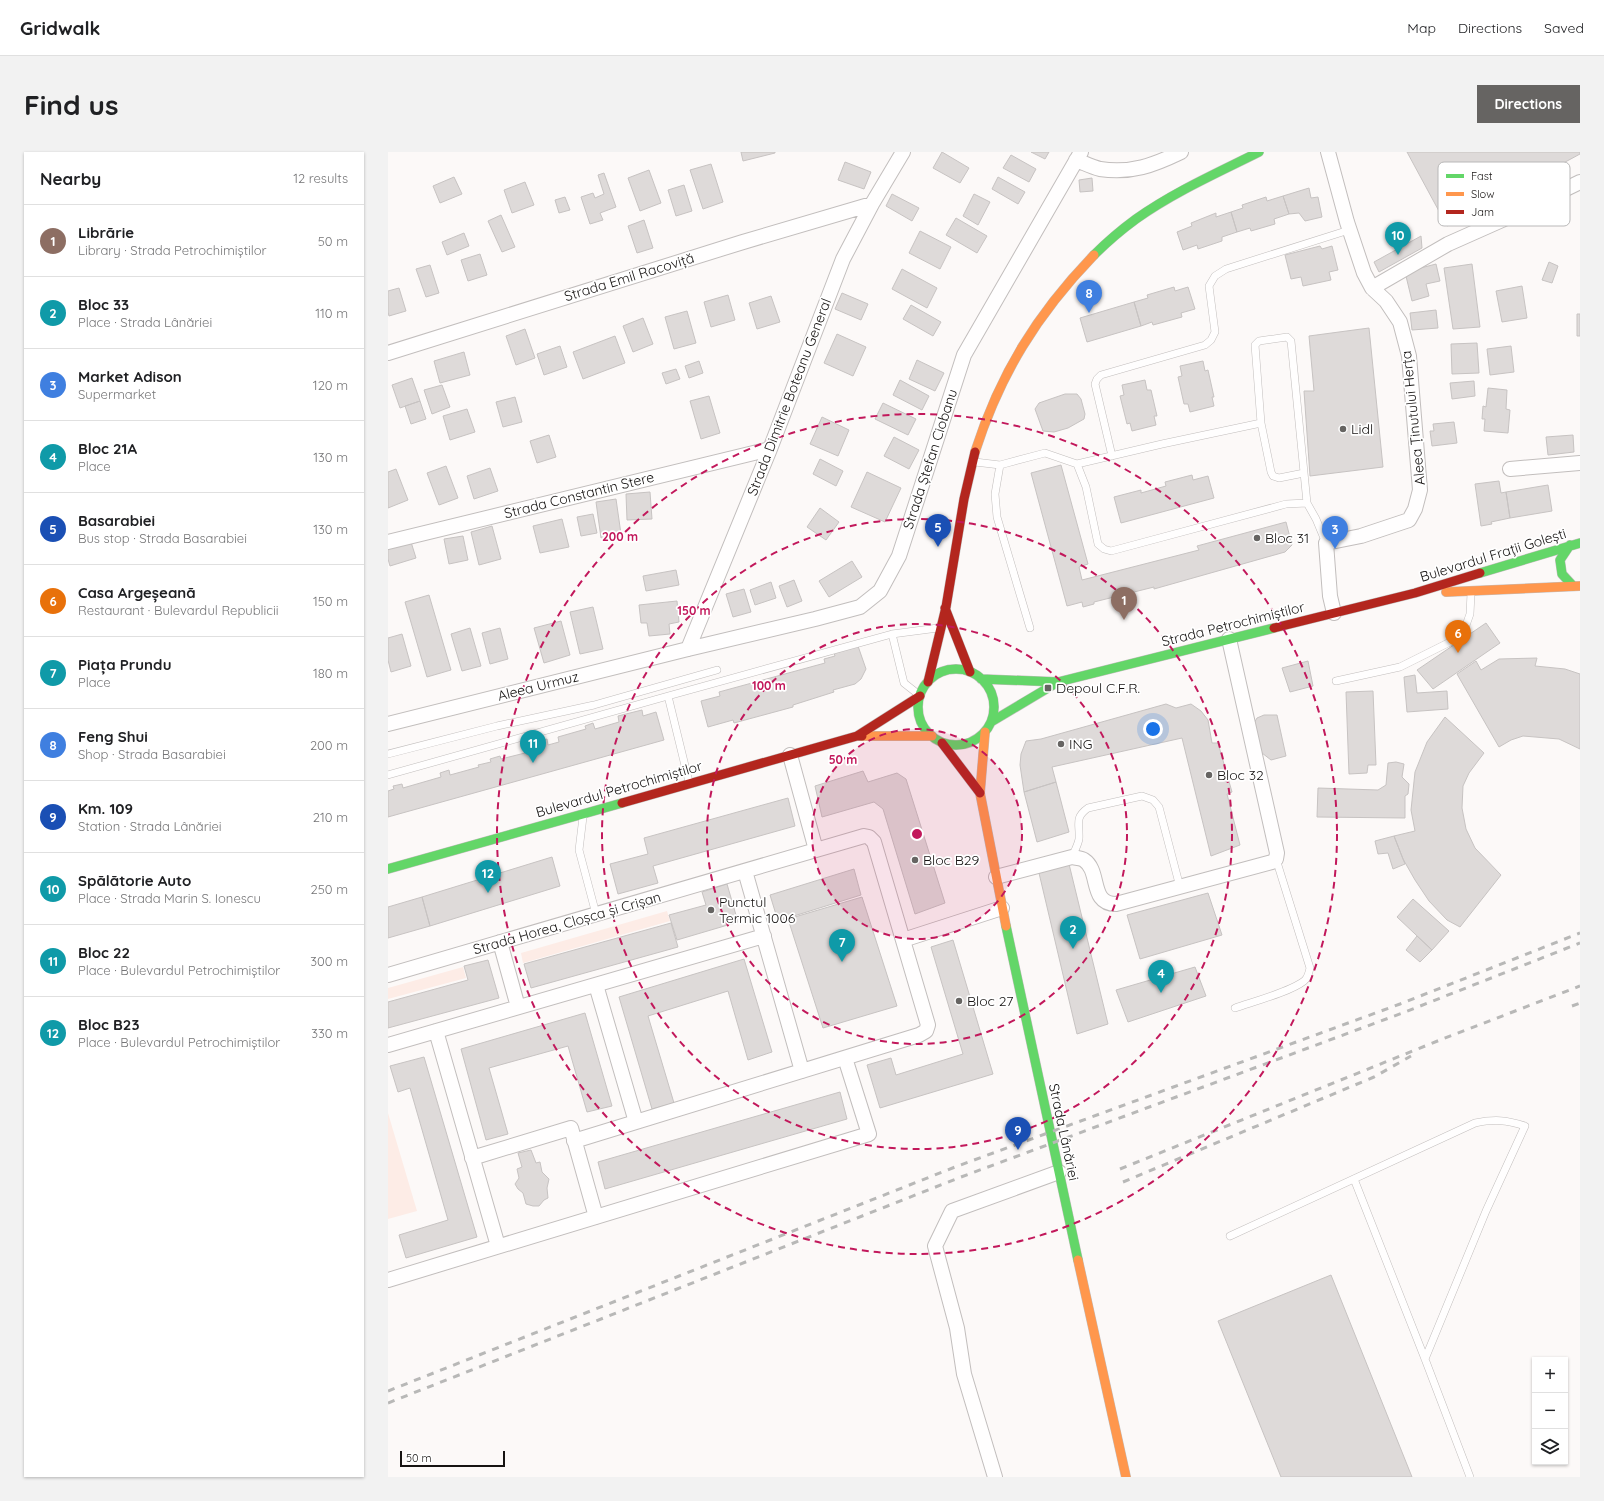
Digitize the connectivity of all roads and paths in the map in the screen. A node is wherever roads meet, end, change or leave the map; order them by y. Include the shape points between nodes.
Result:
1 (903, 152) edge
2 (1181, 152) edge
3 (1328, 152) edge
4 (1256, 153) edge
5 (1079, 156) edge
6 (1580, 182) edge
7 (1570, 187) edge
8 (872, 204) junction
9 (1488, 226) edge
10 (1349, 230) junction
11 (1372, 288) junction
12 (388, 353) edge
13 (1261, 423) junction
14 (770, 449) junction
15 (1112, 456) junction
16 (972, 462) junction
17 (1580, 463) edge
18 (1077, 464) junction
19 (1000, 465) junction
20 (1510, 469) dead end
21 (1304, 474) junction
22 (1307, 503) junction
23 (388, 542) edge
24 (1326, 543) junction
25 (1580, 543) edge
26 (1570, 545) junction
27 (1576, 586) edge
28 (1471, 591) junction
29 (1415, 593) junction
30 (946, 608) junction
31 (1334, 614) junction
32 (940, 628) junction
33 (1030, 628) dead end
34 (892, 634) junction
35 (1229, 640) junction
36 (688, 649) junction
37 (717, 670) dead end
38 (970, 672) junction
39 (982, 679) junction
40 (1336, 681) dead end
41 (928, 682) junction
42 (1058, 682) junction
43 (668, 696) junction
44 (920, 696) junction
45 (594, 705) junction
46 (597, 715) junction
47 (991, 722) junction
48 (388, 724) edge
49 (985, 732) junction
50 (857, 736) junction
51 (932, 736) junction
52 (942, 743) junction
53 (388, 754) edge
54 (790, 755) junction
55 (388, 775) edge
56 (690, 784) junction
57 (980, 793) junction
58 (583, 814) junction
59 (816, 850) junction
60 (1072, 857) junction
61 (1276, 859) junction
62 (388, 869) edge
63 (746, 871) junction
64 (996, 877) junction
65 (1180, 887) junction
66 (1002, 908) junction
67 (596, 914) junction
68 (764, 936) junction
69 (903, 940) junction
70 (500, 942) junction
71 (388, 975) edge
72 (596, 985) junction
73 (518, 1007) junction
74 (1235, 1008) dead end
75 (436, 1031) junction
76 (388, 1045) edge
77 (845, 1058) junction
78 (802, 1071) junction
79 (636, 1122) junction
80 (574, 1141) junction
81 (472, 1158) junction
82 (1059, 1172) junction
83 (1354, 1179) junction
84 (596, 1217) junction
85 (1230, 1236) dead end
86 (498, 1246) junction
87 (388, 1280) edge
88 (1426, 1359) junction
89 (995, 1477) edge
90 (1126, 1477) edge
91 (1470, 1477) edge

1 - 8 street, Strada Dimitrie Boteanu General
2 - 5 street via 1161,162 1128,171 1099,168
3 - 10 street, Aleea Ținutului Herța
4 - 16 main road via 1152,208 1121,230 1064,287 1024,342 1003,379
5 - 36 street, Strada Ștefan Ciobanu via 964,355 899,556 880,591 860,607
6 - 7 street
8 - 12 street, Strada Emil Racoviță via 735,244
8 - 14 street, Strada Dimitrie Boteanu General via 843,259
9 - 11 street via 1442,248
10 - 11 street, Aleea Ținutului Herța
10 - 15 lane via 1226,269 1215,276 1210,286 1215,332 1211,340 1205,345 1101,375 1095,384
11 - 24 street, Aleea Ținutului Herța via 1386,301 1400,322 1409,356 1420,490 1409,520 1361,536
13 - 15 lane
13 - 21 lane via 1273,476 1279,478
13 - 21 lane via 1255,346 1259,341 1287,337 1291,341
14 - 23 street, Strada Constantin Stere
14 - 36 street, Strada Dimitrie Boteanu General
15 - 18 lane
16 - 19 lane
16 - 30 main road
17 - 20 street
18 - 19 lane via 1045,453
18 - 22 lane via 1086,488 1098,544 1111,551 1286,504
19 - 33 lane via 995,494 997,517
21 - 22 lane
22 - 24 lane
24 - 31 street
25 - 26 main road, Bulevardul Frații Golești
26 - 27 main road via 1560,560 1562,574
26 - 29 main road, Bulevardul Frații Golești
27 - 28 main road
28 - 29 main road
28 - 40 lane via 1470,614 1458,638 1400,667
29 - 31 main road, Strada Petrochimiștilor
30 - 32 main road
30 - 38 main road
31 - 35 main road, Strada Petrochimiștilor
32 - 34 lane
32 - 41 main road
34 - 43 lane
34 - 44 lane via 904,683
35 - 42 main road, Strada Petrochimiștilor
35 - 61 street via 1277,853
36 - 48 street, Aleea Urmuz
37 - 45 lane
38 - 39 main road
38 - 41 main road via 948,670
39 - 42 main road, Strada Petrochimiștilor
39 - 47 main road via 993,699 994,711
41 - 44 main road
42 - 47 main road, Strada Petrochimiștilor
43 - 46 lane
43 - 56 lane
44 - 50 main road, Bulevardul Petrochimiștilor
44 - 51 main road via 920,718 924,728
45 - 46 lane
45 - 53 lane via 497,726
46 - 55 lane
47 - 49 main road
49 - 52 main road via 966,744
49 - 57 main road
50 - 51 main road, Bulevardul Petrochimiștilor
50 - 54 main road, Bulevardul Petrochimiștilor
51 - 52 main road
52 - 57 main road
54 - 56 main road, Bulevardul Petrochimiștilor
54 - 59 street
56 - 58 main road, Bulevardul Petrochimiștilor
57 - 64 main road, Strada Lânăriei
58 - 62 main road, Bulevardul Petrochimiștilor
58 - 67 lane via 579,850
59 - 63 street, Strada Horea, Cloșca și Crișan
59 - 69 street, Strada Horea, Cloșca și Crișan via 864,836 874,842
60 - 64 street
60 - 65 street via 1083,859 1089,864 1101,898 1109,904
60 - 65 lane via 1079,840 1078,825 1081,813 1088,808 1142,796 1153,800 1159,807
61 - 65 street
61 - 74 lane via 1310,968 1309,975 1291,988
63 - 67 street, Strada Horea, Cloșca și Crișan
63 - 68 street
64 - 66 main road, Strada Lânăriei
66 - 69 street
66 - 82 main road, Strada Lânăriei
67 - 70 street, Strada Horea, Cloșca și Crișan
68 - 72 street
68 - 78 street
69 - 77 street, Strada Horea, Cloșca și Crișan via 928,1025 926,1030 919,1035
70 - 71 street, Strada Horea, Cloșca și Crișan
70 - 73 street
72 - 73 street
72 - 79 street
73 - 75 street
75 - 76 street
75 - 81 street
77 - 78 street, Strada Horea, Cloșca și Crișan
77 - 84 street via 869,1134
78 - 79 street, Strada Horea, Cloșca și Crișan
79 - 80 street, Strada Horea, Cloșca și Crișan
80 - 81 street via 570,1128
80 - 84 street
81 - 86 street
82 - 89 street via 952,1211 935,1246 957,1328 964,1374
82 - 90 main road, Strada Lânăriei
83 - 85 lane
83 - 88 lane
83 - 88 lane via 1475,1123 1502,1120 1525,1126 1490,1202
84 - 86 street
86 - 87 street
88 - 91 lane

